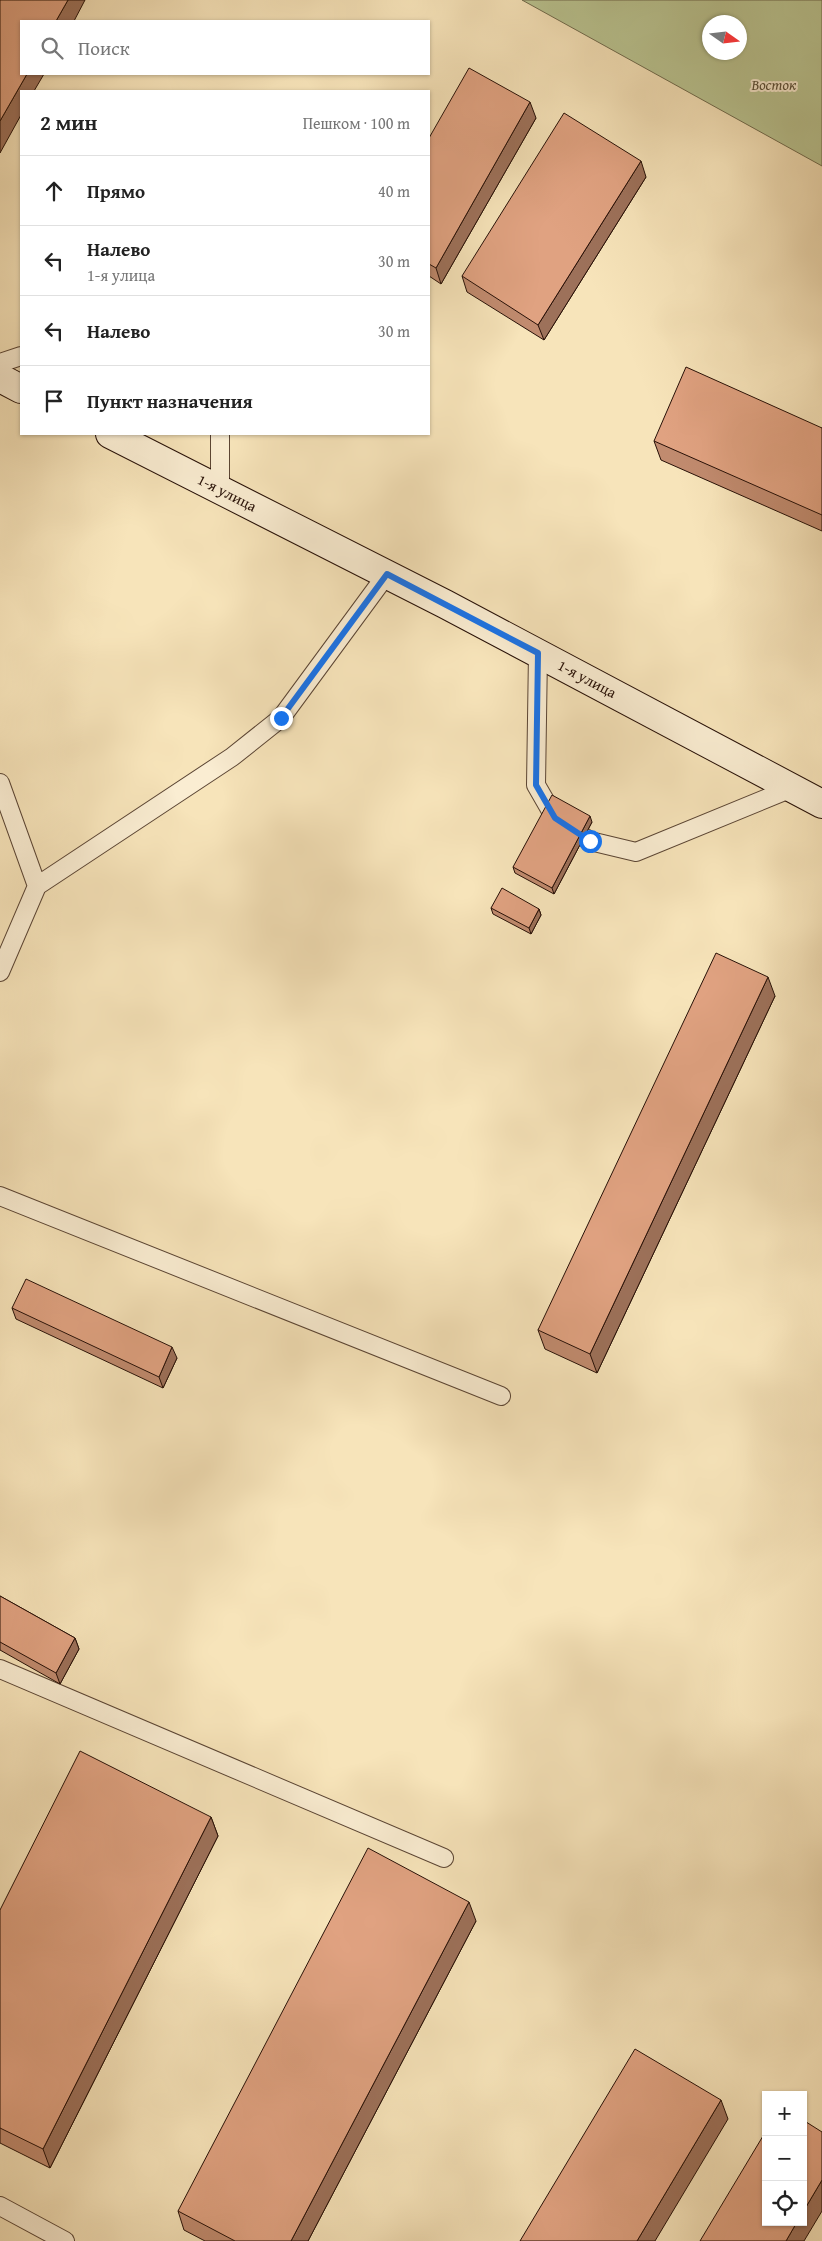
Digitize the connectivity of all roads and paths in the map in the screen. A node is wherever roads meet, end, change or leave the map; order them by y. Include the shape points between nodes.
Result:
1 (20, 356) edge
2 (0, 363) edge
3 (0, 378) edge
4 (20, 388) edge
5 (112, 435) edge
6 (220, 435) edge
7 (220, 490) junction
8 (387, 574) junction
9 (538, 653) junction
10 (0, 783) edge
11 (792, 788) junction
12 (822, 804) edge
13 (37, 886) junction
14 (0, 972) edge
15 (0, 1196) edge
16 (502, 1396) dead end
17 (0, 1669) edge
18 (444, 1858) dead end
19 (0, 2206) edge
20 (65, 2241) edge

1 - 2 lane
3 - 4 main road
5 - 7 main road, 1-я улица
6 - 7 lane
7 - 8 main road, 1-я улица
8 - 9 main road, 1-я улица
8 - 13 lane via 281,718 232,757
9 - 11 main road, 1-я улица
9 - 11 lane via 536,785 555,818 590,841 636,852
10 - 13 lane
11 - 12 main road, 1-я улица
13 - 14 lane
15 - 16 lane
17 - 18 lane
19 - 20 lane

